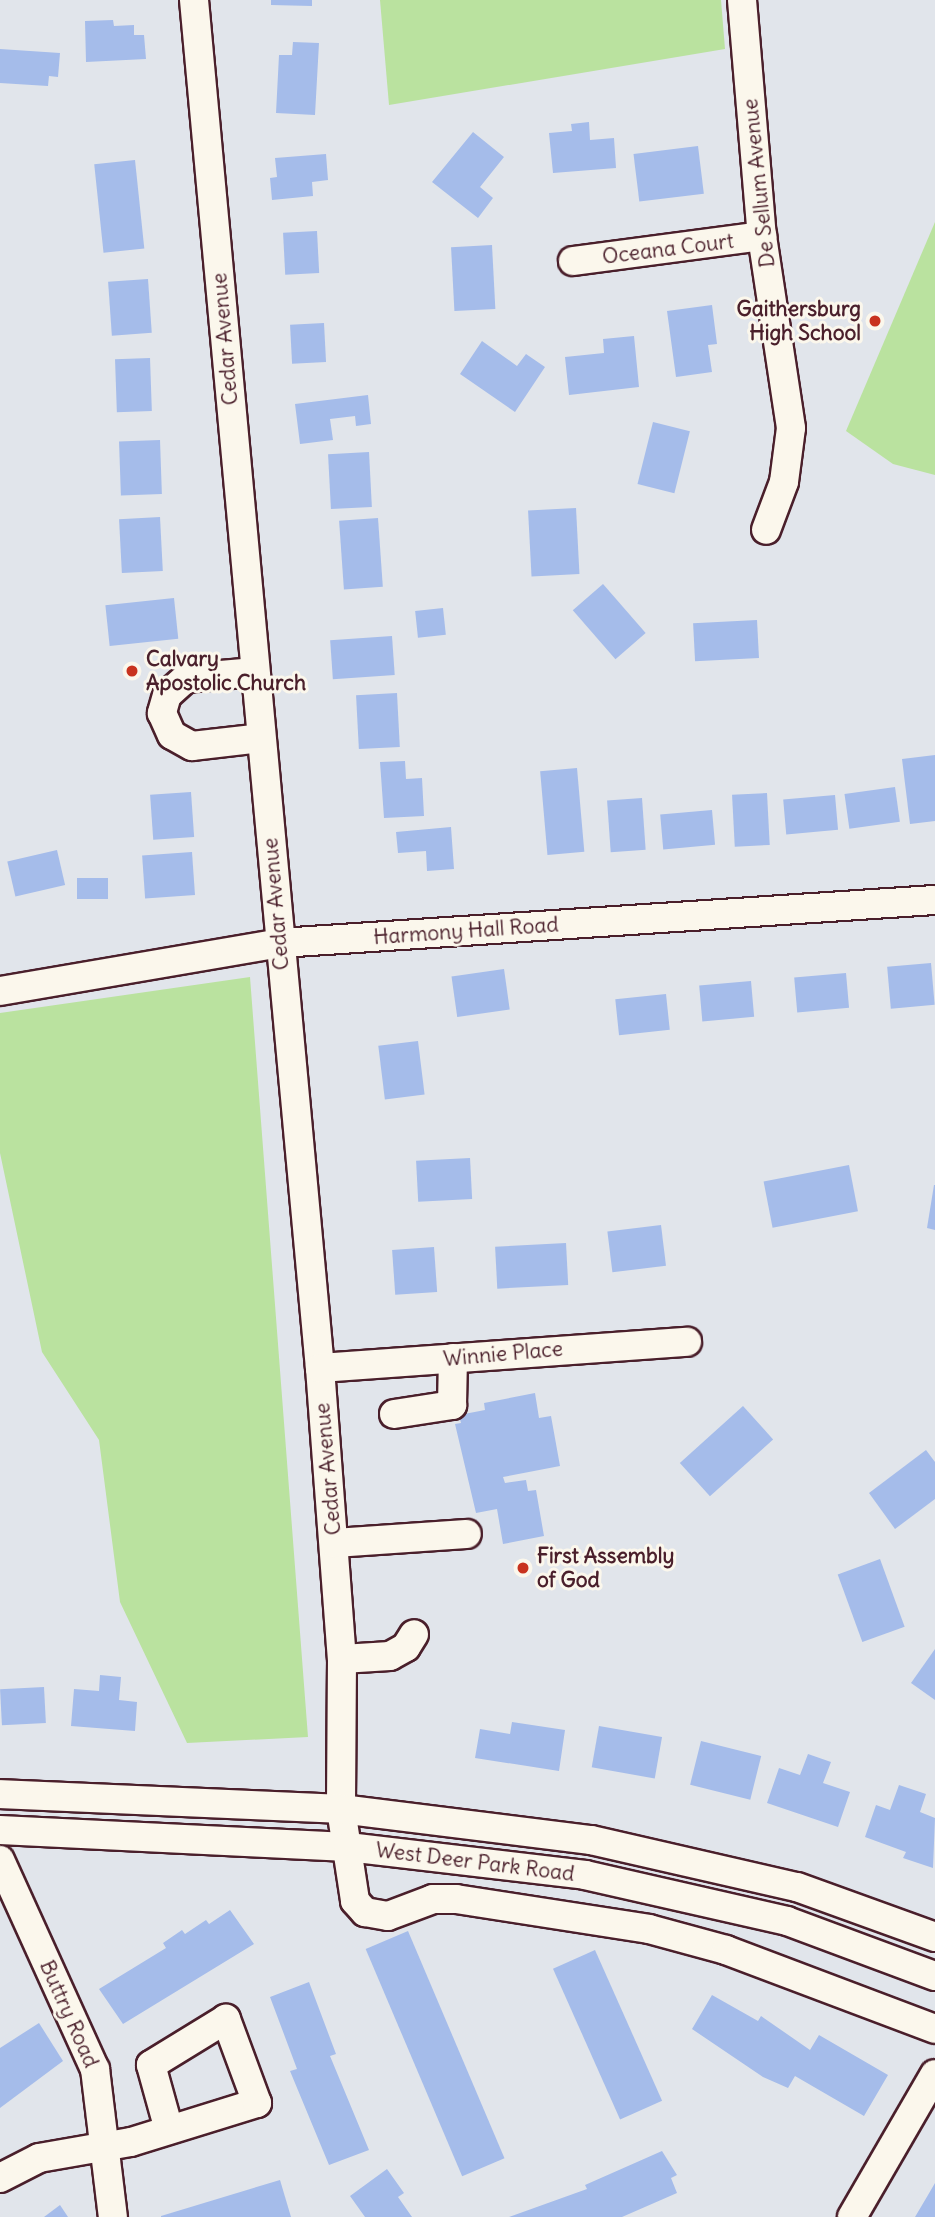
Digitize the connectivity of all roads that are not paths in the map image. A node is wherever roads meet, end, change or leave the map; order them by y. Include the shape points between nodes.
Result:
1 (194, 0) edge
2 (742, 0) edge
3 (762, 236) junction
4 (573, 261) dead end
5 (766, 530) dead end
6 (256, 672) junction
7 (261, 738) junction
8 (935, 900) edge
9 (280, 943) junction
10 (0, 991) edge
11 (687, 1342) dead end
12 (453, 1358) junction
13 (320, 1368) junction
14 (394, 1414) dead end
15 (467, 1534) dead end
16 (334, 1543) junction
17 (414, 1634) dead end
18 (342, 1659) junction
19 (0, 1794) edge
20 (341, 1809) junction
21 (0, 1830) edge
22 (348, 1847) junction
23 (0, 1860) edge
24 (935, 1937) edge
25 (935, 1976) edge
26 (935, 2028) edge
27 (935, 2074) edge
28 (169, 2130) junction
29 (105, 2146) junction
30 (0, 2178) edge
31 (113, 2217) edge
32 (852, 2217) edge

1 - 6 street, Cedar Avenue
2 - 3 street, De Sellum Avenue
3 - 4 street, Oceana Court
3 - 5 street, De Sellum Avenue via 791,428 784,482
6 - 7 street, Cedar Avenue
6 - 7 street via 186,678 167,695 162,713 172,735 192,746
7 - 9 street, Cedar Avenue
8 - 9 street, Harmony Hall Road
9 - 10 street, Harmony Hall Road
9 - 13 street, Cedar Avenue
11 - 12 street, Winnie Place
12 - 13 street, Winnie Place
12 - 14 street via 452,1405
13 - 16 street, Cedar Avenue
15 - 16 street
16 - 18 street, Cedar Avenue
17 - 18 street via 406,1647 390,1656
18 - 20 street, Cedar Avenue
19 - 20 street, West Deer Park Road
20 - 22 street, Cedar Avenue
20 - 24 street, West Deer Park Road via 591,1840 797,1887
21 - 22 street, West Deer Park Road
22 - 25 street, West Deer Park Road via 585,1875 787,1921
22 - 26 street, Cedar Avenue via 355,1901 365,1912 388,1916 433,1899 456,1899 649,1929 726,1950
23 - 29 street, Buttry Road via 96,2069
27 - 32 street
28 - 28 street via 257,2103 226,2019 151,2065
28 - 29 street
29 - 30 street via 39,2158
29 - 31 street, Buttry Road

